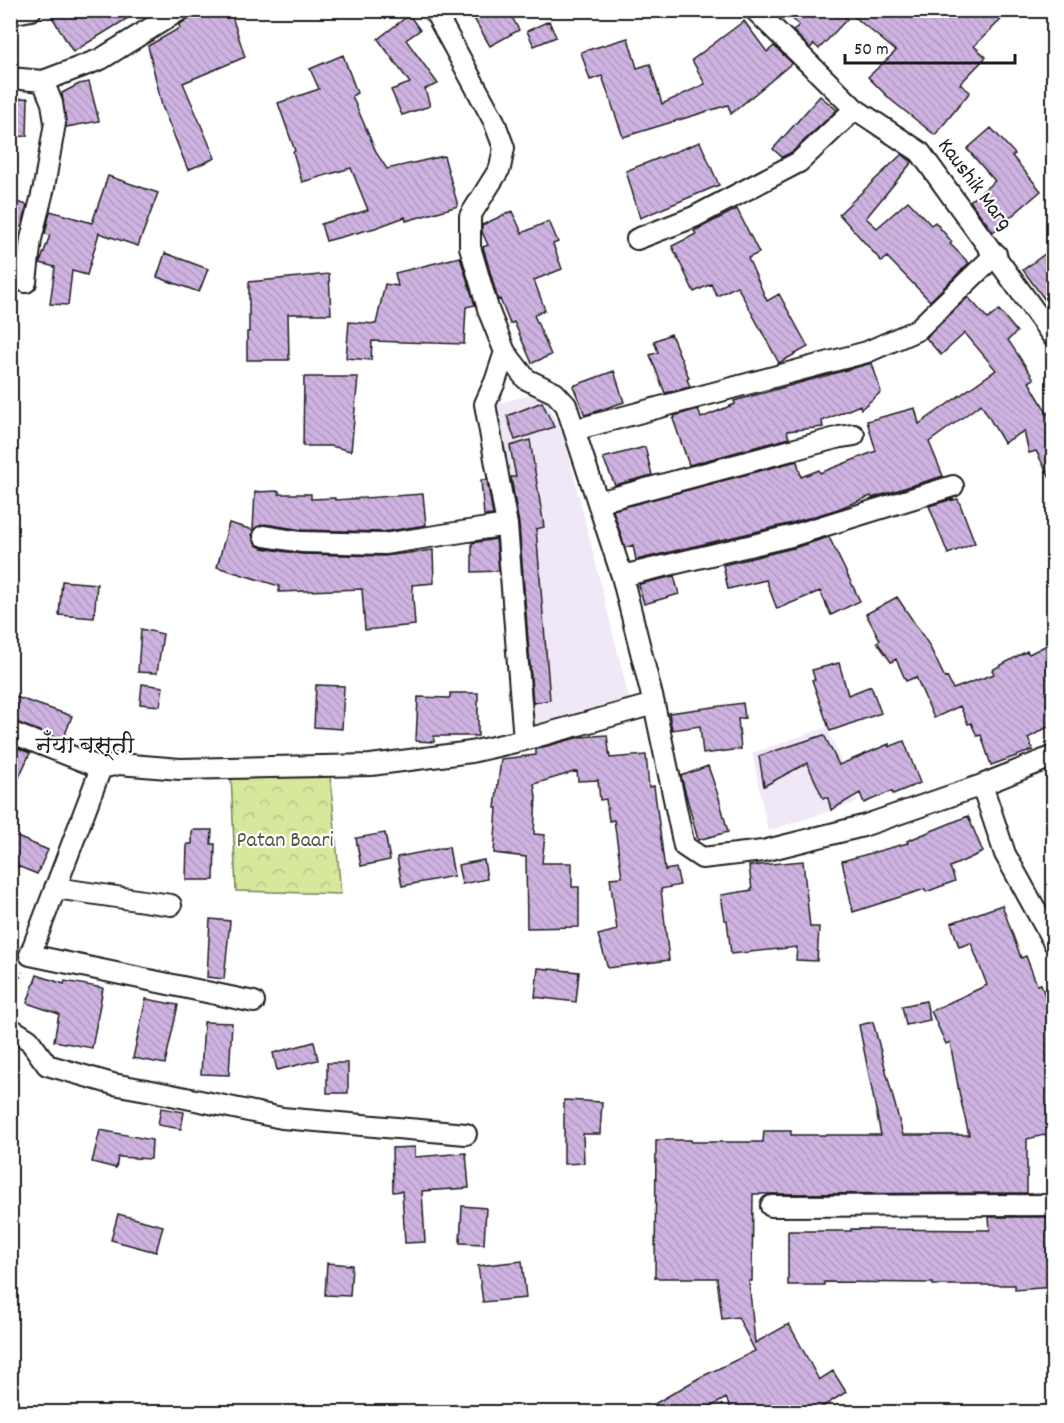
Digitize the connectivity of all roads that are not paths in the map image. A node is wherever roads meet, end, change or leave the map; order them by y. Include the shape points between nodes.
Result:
1 (31, 10) edge
2 (180, 10) edge
3 (434, 10) edge
4 (754, 10) edge
5 (10, 14) edge
6 (10, 78) edge
7 (43, 81) junction
8 (855, 109) junction
9 (637, 238) dead end
10 (996, 254) junction
11 (26, 282) dead end
12 (1053, 338) edge
13 (505, 352) junction
14 (574, 430) junction
15 (854, 435) dead end
16 (953, 486) dead end
17 (598, 502) junction
18 (507, 525) junction
19 (264, 536) dead end
20 (622, 576) junction
21 (654, 704) junction
22 (10, 732) edge
23 (524, 740) junction
24 (1053, 756) edge
25 (101, 768) junction
26 (982, 785) junction
27 (55, 888) junction
28 (171, 905) dead end
29 (1053, 943) edge
30 (254, 1002) dead end
31 (10, 1028) edge
32 (465, 1134) dead end
33 (1053, 1204) edge
34 (771, 1206) dead end

1 - 5 street
2 - 7 street via 101,59
3 - 13 street via 494,121 504,148 500,168 470,216 470,247
4 - 8 street, Kaushik Marg
6 - 7 street
7 - 11 street via 55,123
8 - 9 street via 799,162 694,217
8 - 10 street, Kaushik Marg via 920,152
10 - 12 street, Kaushik Marg
10 - 14 street via 917,330 867,352
13 - 14 street via 526,379 555,393 566,405
13 - 18 street via 485,404
14 - 17 street
15 - 17 street
16 - 20 street via 791,536
17 - 20 street
18 - 19 street via 384,544 301,542
18 - 23 street
20 - 21 street
21 - 23 street
21 - 26 street via 684,846 702,858 763,851 863,826
22 - 25 street
23 - 25 street via 471,752 371,765 180,769 119,764
24 - 26 street
25 - 27 street
26 - 29 street via 1005,854
27 - 28 street
27 - 30 street via 30,955
31 - 32 street via 29,1040 47,1065 113,1084 282,1118
33 - 34 street

